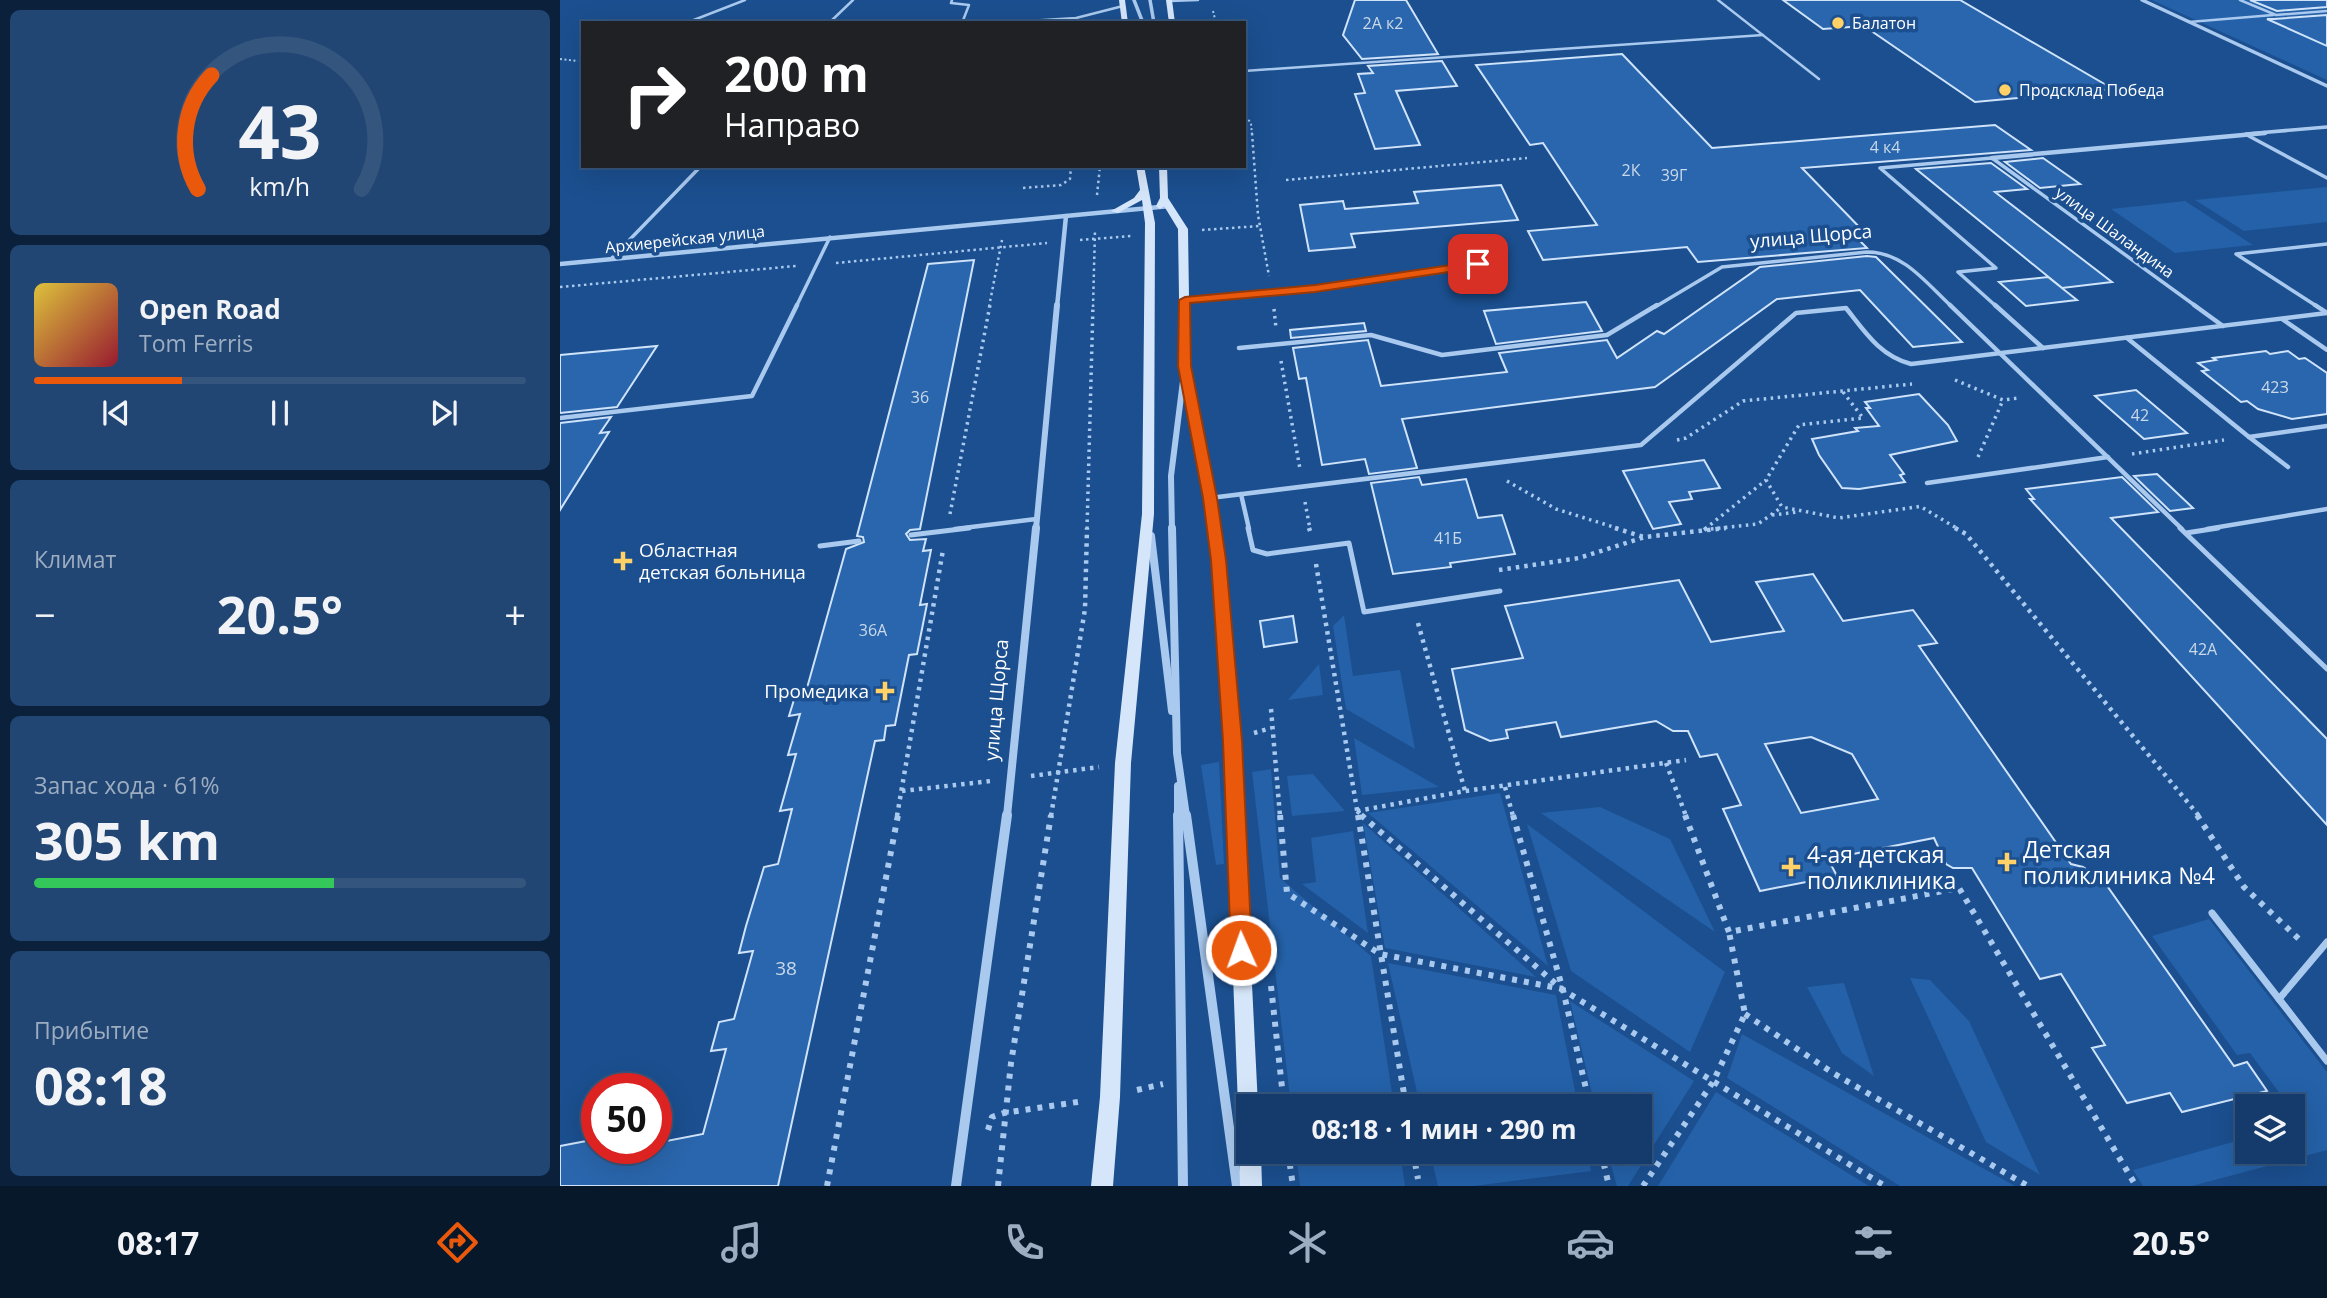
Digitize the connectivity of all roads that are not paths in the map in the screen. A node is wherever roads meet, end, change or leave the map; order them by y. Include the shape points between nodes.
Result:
1 (745, 0) edge
2 (853, 0) edge
3 (952, 0) edge
4 (1134, 0) edge
5 (1150, 0) edge
6 (1198, 0) edge
7 (1718, 0) edge
8 (2142, 0) edge
9 (2240, 0) edge
10 (1170, 1) edge
11 (1193, 1) edge
12 (1123, 3) edge
13 (2327, 11) edge
14 (2276, 15) junction
15 (691, 21) edge
16 (831, 21) edge
17 (963, 21) edge
18 (1027, 21) edge
19 (1125, 21) edge
20 (1142, 21) edge
21 (1154, 21) edge
22 (1172, 21) edge
23 (2189, 22) junction
24 (1763, 35) junction
25 (1246, 71) edge
26 (1819, 79) dead end
27 (2327, 86) edge
28 (2327, 127) edge
29 (2246, 135) junction
30 (1992, 158) junction
31 (700, 168) edge
32 (1140, 168) edge
33 (1163, 168) edge
34 (2327, 178) edge
35 (1146, 200) junction
36 (1164, 204) junction
37 (1115, 211) junction
38 (1066, 216) junction
39 (1150, 229) junction
40 (830, 237) junction
41 (2327, 244) edge
42 (611, 259) junction
43 (560, 264) edge
44 (1478, 264) dead end
45 (1185, 300) junction
46 (2327, 313) edge
47 (2282, 319) junction
48 (2223, 326) junction
49 (2127, 338) junction
50 (1240, 348) dead end
51 (2043, 348) junction
52 (2327, 350) edge
53 (2001, 354) junction
54 (1185, 366) junction
55 (560, 418) edge
56 (2327, 426) edge
57 (2249, 437) junction
58 (2108, 457) junction
59 (2288, 467) dead end
60 (1927, 483) road end
61 (1241, 494) junction
62 (1210, 498) junction
63 (2327, 509) edge
64 (1148, 514) junction
65 (1036, 519) junction
66 (2186, 533) junction
67 (911, 535) dead end
68 (859, 541) dead end
69 (820, 546) dead end
70 (1500, 591) dead end
71 (2327, 669) edge
72 (1177, 753) junction
73 (2213, 913) dead end
74 (2327, 942) edge
75 (2279, 999) junction
76 (2327, 1061) edge
77 (1248, 1094) edge
78 (1250, 1164) edge
79 (956, 1186) edge
80 (1102, 1186) edge
81 (1183, 1186) edge
82 (1237, 1186) edge
83 (1251, 1186) edge

1 - 15 lane
2 - 16 lane
3 - 17 lane via 969,5
4 - 20 street
5 - 21 street
6 - 11 lane
7 - 24 lane
8 - 23 street
9 - 14 lane
10 - 11 lane
10 - 22 main road
12 - 18 lane via 1076,18
12 - 19 main road
13 - 14 lane
14 - 23 lane
23 - 27 street
24 - 25 lane
24 - 26 lane
28 - 29 street
29 - 30 street
29 - 34 lane
30 - 48 lane, улица Шаландина
30 - 51 lane via 1880,168 1996,268 1958,272
31 - 42 lane
32 - 35 main road
33 - 36 main road
35 - 36 street, Архиерейская улица
35 - 37 street, Архиерейская улица
35 - 37 main road
35 - 39 main road
36 - 39 main road
36 - 45 main road via 1180,221 1183,232
37 - 38 street, Архиерейская улица
38 - 40 street, Архиерейская улица
38 - 65 street, улица Щорса
39 - 64 main road
40 - 42 street, Архиерейская улица
40 - 55 lane via 752,396
41 - 46 lane via 2236,254
42 - 43 street, Архиерейская улица
44 - 45 lane via 1315,289
45 - 54 main road
46 - 47 lane
47 - 48 lane
47 - 52 lane
48 - 49 lane
49 - 51 lane
49 - 57 lane
50 - 53 lane, улица Щорса via 1371,335 1442,355 1607,335 1722,267 1882,252 1904,261
51 - 53 lane
53 - 58 lane, улица Щорса
53 - 61 lane via 1900,362 1882,351 1846,308 1796,313 1641,444
54 - 62 main road
54 - 72 street via 1171,476
56 - 57 lane
57 - 59 lane
58 - 60 lane
58 - 66 lane, улица Щорса
61 - 62 lane
61 - 70 lane via 1253,550 1267,554 1349,543 1364,612
62 - 77 main road via 1233,741
63 - 66 lane
64 - 72 street
64 - 80 main road via 1124,763
65 - 67 lane
65 - 79 street, улица Щорса via 1012,779
66 - 71 lane, улица Щорса
68 - 69 lane
72 - 81 street
72 - 82 street
73 - 75 lane
74 - 75 lane
75 - 76 lane
78 - 83 main road

